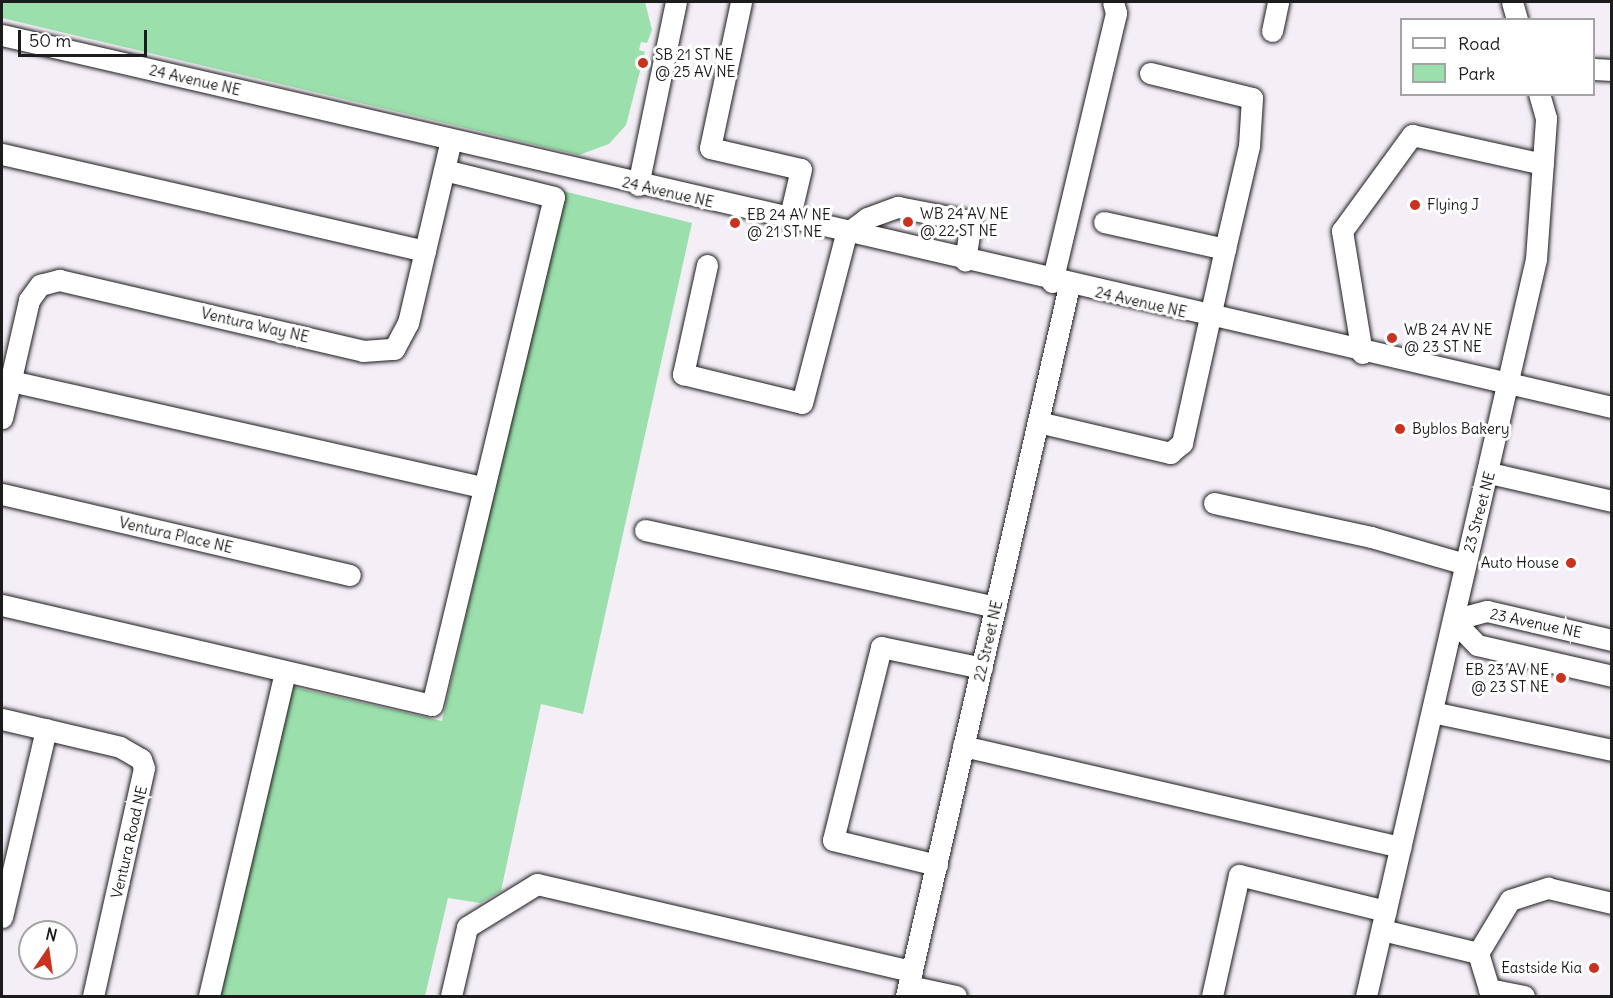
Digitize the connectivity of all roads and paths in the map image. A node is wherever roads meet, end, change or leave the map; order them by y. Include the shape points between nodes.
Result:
1 (676, 2) edge
2 (741, 2) edge
3 (1113, 2) edge
4 (1278, 2) edge
5 (1512, 2) edge
6 (1516, 18) edge
7 (1272, 31) dead end
8 (2, 35) edge
9 (1595, 69) edge
10 (1611, 70) edge
11 (1150, 73) dead end
12 (1540, 96) edge
13 (451, 140) junction
14 (2, 154) edge
15 (1543, 164) junction
16 (444, 170) junction
17 (638, 185) junction
18 (789, 220) junction
19 (1104, 222) dead end
20 (846, 234) junction
21 (1225, 249) junction
22 (425, 251) junction
23 (965, 261) junction
24 (707, 265) dead end
25 (1060, 284) junction
26 (1209, 318) junction
27 (1362, 353) junction
28 (6, 381) edge
29 (1510, 387) junction
30 (1611, 407) edge
31 (2, 418) edge
32 (1038, 422) junction
33 (1490, 473) junction
34 (484, 488) junction
35 (2, 494) edge
36 (1611, 501) edge
37 (1214, 503) dead end
38 (645, 530) dead end
39 (1465, 564) junction
40 (350, 575) dead end
41 (2, 605) edge
42 (996, 607) junction
43 (1453, 620) junction
44 (1611, 640) edge
45 (982, 668) junction
46 (285, 672) junction
47 (1611, 676) edge
48 (1432, 712) junction
49 (2, 719) edge
50 (46, 729) junction
51 (963, 746) junction
52 (1611, 750) edge
53 (1401, 847) junction
54 (937, 865) junction
55 (1611, 903) edge
56 (2, 917) edge
57 (1384, 921) junction
58 (1478, 953) junction
59 (909, 984) edge
60 (93, 996) edge
61 (209, 996) edge
62 (452, 996) edge
63 (956, 996) edge
64 (1212, 996) edge
65 (1366, 996) edge
66 (1524, 996) edge

1 - 17 street
2 - 18 street via 710,148 801,169
3 - 25 street, 22 Street NE via 1116,13
4 - 7 street
5 - 6 street
8 - 13 street, 24 Avenue NE
9 - 10 street
11 - 21 street via 1252,98 1249,146
12 - 15 street, 23 Street NE via 1546,118
13 - 16 street, Ventura Way NE
13 - 17 street, 24 Avenue NE
14 - 22 street
15 - 27 street via 1412,135 1342,231
15 - 29 street, 23 Street NE via 1536,260
16 - 22 street, Ventura Way NE
16 - 34 street via 554,197
17 - 18 street, 24 Avenue NE
18 - 20 street, 24 Avenue NE
19 - 21 street
20 - 23 street, 24 Avenue NE
20 - 23 street via 867,218 898,207 971,221
20 - 24 street via 802,403 683,374
21 - 26 street
22 - 28 street, Ventura Way NE via 403,339 394,350 363,351 59,280 40,285 29,300
23 - 25 street, 24 Avenue NE
25 - 26 street, 24 Avenue NE
25 - 32 street, 22 Street NE
26 - 27 street, 24 Avenue NE
26 - 32 street via 1178,450 1170,453
27 - 29 street, 24 Avenue NE
28 - 31 street, Ventura Way NE
28 - 34 street
29 - 30 street, 24 Avenue NE
29 - 33 street, 23 Street NE
32 - 42 street, 22 Street NE
33 - 36 street
33 - 39 street, 23 Street NE
34 - 46 street via 432,705
35 - 40 street, Ventura Place NE
37 - 39 street via 1371,537
38 - 42 street
39 - 43 street, 23 Street NE
41 - 46 street
42 - 45 street, 22 Street NE
43 - 44 street, 23 Avenue NE via 1487,611
43 - 47 street via 1477,645
43 - 48 street, 23 Street NE
45 - 51 street, 22 Street NE
45 - 54 street via 881,647 833,840
46 - 61 street
48 - 52 street
48 - 53 street, 23 Street NE
49 - 50 street, Ventura Road NE
50 - 56 street
50 - 60 street, Ventura Road NE via 131,751 144,768
51 - 53 street
51 - 54 street, 22 Street NE
53 - 57 street, 23 Street NE
54 - 59 street, 22 Street NE
55 - 58 street via 1548,888 1510,900
57 - 58 street
57 - 64 street via 1239,875
57 - 65 street, 23 Street NE
58 - 66 street via 1489,989
59 - 62 street via 537,884 468,927
59 - 63 street

